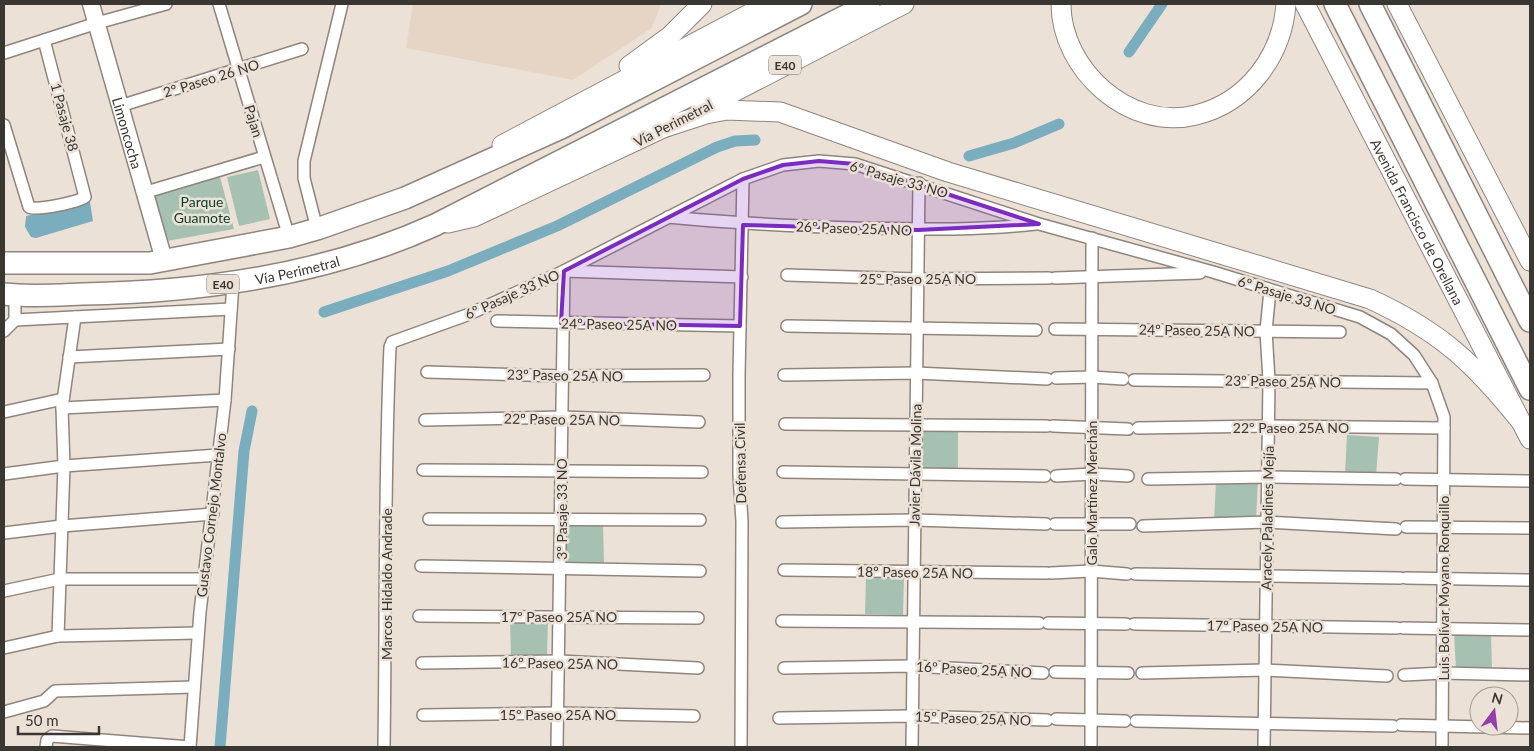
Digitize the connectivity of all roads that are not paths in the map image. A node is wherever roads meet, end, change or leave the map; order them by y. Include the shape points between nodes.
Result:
1 (91, 4) edge
2 (166, 4) edge
3 (219, 4) edge
4 (342, 4) edge
5 (702, 4) edge
6 (768, 4) edge
7 (801, 4) edge
8 (869, 4) edge
9 (904, 4) edge
10 (1062, 4) edge
11 (1286, 4) edge
12 (1305, 4) edge
13 (1335, 4) edge
14 (1370, 4) edge
15 (1397, 4) edge
16 (97, 23) junction
17 (44, 40) junction
18 (302, 50) dead end
19 (4, 53) edge
20 (238, 69) junction
21 (589, 98) junction
22 (120, 106) junction
23 (666, 127) junction
24 (5, 133) edge
25 (264, 157) junction
26 (743, 179) junction
27 (919, 183) junction
28 (143, 193) junction
29 (405, 198) junction
30 (668, 217) junction
31 (743, 224) junction
32 (1039, 224) junction
33 (435, 226) junction
34 (317, 229) junction
35 (918, 230) junction
36 (289, 238) junction
37 (1092, 238) junction
38 (164, 260) junction
39 (1530, 261) edge
40 (4, 263) edge
41 (564, 271) junction
42 (1213, 272) junction
43 (788, 275) dead end
44 (1093, 276) junction
45 (742, 277) junction
46 (917, 278) junction
47 (233, 283) junction
48 (1270, 290) junction
49 (9, 295) edge
50 (231, 309) junction
51 (75, 317) junction
52 (15, 320) junction
53 (497, 321) dead end
54 (1530, 321) edge
55 (561, 323) junction
56 (740, 326) junction
57 (787, 326) dead end
58 (916, 327) junction
59 (1090, 328) junction
60 (1055, 329) dead end
61 (1036, 330) dead end
62 (1266, 331) junction
63 (4, 332) edge
64 (1340, 332) dead end
65 (229, 348) junction
66 (69, 357) junction
67 (427, 372) dead end
68 (916, 374) junction
69 (704, 375) dead end
70 (784, 375) dead end
71 (562, 376) junction
72 (1092, 377) junction
73 (1269, 380) junction
74 (1432, 383) junction
75 (1530, 389) edge
76 (225, 400) junction
77 (63, 403) junction
78 (4, 412) edge
79 (562, 417) junction
80 (386, 420) joint
81 (425, 420) dead end
82 (698, 422) dead end
83 (785, 424) dead end
84 (915, 426) junction
85 (1268, 426) junction
86 (1091, 428) junction
87 (1444, 428) junction
88 (1526, 431) edge
89 (218, 455) junction
90 (64, 466) junction
91 (422, 470) dead end
92 (560, 470) junction
93 (702, 472) dead end
94 (782, 472) dead end
95 (4, 474) edge
96 (1092, 474) junction
97 (915, 475) junction
98 (1128, 476) dead end
99 (1268, 477) junction
100 (1148, 479) dead end
101 (1444, 480) junction
102 (1530, 481) edge
103 (213, 514) junction
104 (429, 519) dead end
105 (560, 520) junction
106 (700, 520) dead end
107 (915, 520) junction
108 (782, 522) dead end
109 (1267, 522) junction
110 (1091, 523) junction
111 (1130, 524) dead end
112 (62, 526) junction
113 (1143, 526) dead end
114 (1444, 526) junction
115 (1530, 528) edge
116 (4, 533) edge
117 (421, 566) dead end
118 (561, 568) junction
119 (784, 570) dead end
120 (700, 571) dead end
121 (1091, 571) junction
122 (914, 572) junction
123 (1266, 575) junction
124 (1443, 578) junction
125 (60, 579) junction
126 (204, 579) junction
127 (1530, 580) edge
128 (4, 591) edge
129 (419, 616) dead end
130 (560, 616) junction
131 (698, 618) dead end
132 (782, 621) dead end
133 (913, 621) junction
134 (1091, 624) junction
135 (1266, 626) junction
136 (1443, 629) junction
137 (1530, 630) edge
138 (198, 633) junction
139 (58, 636) junction
140 (4, 648) edge
141 (559, 661) junction
142 (422, 663) dead end
143 (912, 666) junction
144 (698, 668) dead end
145 (784, 668) dead end
146 (1265, 670) junction
147 (1142, 673) dead end
148 (1442, 673) junction
149 (1090, 674) junction
150 (1128, 674) dead end
151 (1530, 675) edge
152 (1387, 676) dead end
153 (1404, 676) dead end
154 (194, 687) junction
155 (4, 712) edge
156 (558, 712) junction
157 (423, 715) dead end
158 (694, 716) dead end
159 (912, 716) junction
160 (779, 718) dead end
161 (1091, 720) junction
162 (1265, 723) junction
163 (1442, 726) junction
164 (1530, 728) edge
165 (46, 747) edge
166 (190, 747) edge
167 (384, 747) edge
168 (558, 747) edge
169 (741, 747) edge
170 (912, 747) edge
171 (1090, 747) edge
172 (1264, 747) edge
173 (1442, 747) edge

1 - 16 street, Limoncocha
2 - 16 street
3 - 20 street, Pajan
4 - 34 street via 304,161 304,178
5 - 21 main road via 670,36
6 - 21 main road
7 - 29 highway via 561,128
8 - 33 highway, Vía Perimetral
9 - 23 main road, Vía Perimetral / E40
10 - 11 main road via 1068,41 1082,68 1104,92 1148,113 1182,117 1213,110 1254,81 1264,70 1283,31
12 - 88 main road, Avenida Francisco de Orellana
13 - 75 highway, Avenida Francisco de Orellana
14 - 54 highway
15 - 39 main road
16 - 17 street
16 - 22 street, Limoncocha
17 - 19 street
17 - 24 street, 1 Pasaje 38 via 86,193 83,199 34,209 29,207
18 - 20 street, 2° Paseo 26 NO
20 - 22 street, 2° Paseo 26 NO
20 - 25 street, Pajan
21 - 29 main road via 503,145 425,181
22 - 28 street, Limoncocha
23 - 33 main road, Vía Perimetral / E40 via 474,217
23 - 88 main road via 727,110 780,112 948,172 1370,298 1401,313 1450,346 1485,378
25 - 28 street
25 - 36 street, Pajan
26 - 27 street, 6º Pasaje 33 NO via 783,164 819,161 855,164
26 - 30 street, 6º Pasaje 33 NO
26 - 31 street, Defensa Civil
27 - 32 street, 6º Pasaje 33 NO
27 - 35 street, Javier Dávila Molina
28 - 38 street, Limoncocha
29 - 34 highway
30 - 31 street, 26º Paseo 25A NO
30 - 41 street, 6º Pasaje 33 NO
31 - 35 street, 26º Paseo 25A NO
31 - 45 street, Defensa Civil
32 - 35 street, 26º Paseo 25A NO via 986,230
32 - 37 street, 6º Pasaje 33 NO
33 - 47 highway, Vía Perimetral / E40 via 338,262
34 - 36 highway
35 - 46 street, Javier Dávila Molina
36 - 38 highway
37 - 42 street, 6º Pasaje 33 NO
37 - 44 street, Galo Martínez Merchán
38 - 40 highway via 150,263
41 - 45 street
41 - 55 street, 3º Pasaje 33 NO
41 - 80 street, 6º Pasaje 33 NO via 467,315 392,342
42 - 44 street, 25º Paseo 25A NO
42 - 48 street, 6º Pasaje 33 NO
43 - 46 street, 25º Paseo 25A NO
44 - 46 street, 25º Paseo 25A NO
44 - 59 street, Galo Martínez Merchán
45 - 56 street, Defensa Civil
46 - 58 street, Javier Dávila Molina
47 - 49 highway, Vía Perimetral / E40 via 138,293
47 - 50 street, Gustavo Cornejo Montalvo
48 - 62 street, Aracely Paladines Mejía
48 - 74 street, 6º Pasaje 33 NO via 1360,317 1391,334 1414,355
49 - 52 street
50 - 51 street
50 - 65 street, Gustavo Cornejo Montalvo
51 - 52 street
51 - 66 street
52 - 63 street
53 - 55 street, 24º Paseo 25A NO
55 - 56 street, 24º Paseo 25A NO
55 - 71 street, 3º Pasaje 33 NO
56 - 169 street, Defensa Civil
57 - 58 street
58 - 61 street
58 - 68 street, Javier Dávila Molina
59 - 60 street, 24º Paseo 25A NO
59 - 62 street, 24º Paseo 25A NO
59 - 72 street, Galo Martínez Merchán
62 - 64 street, 24º Paseo 25A NO
62 - 73 street, Aracely Paladines Mejía
65 - 66 street
65 - 76 street, Gustavo Cornejo Montalvo
66 - 77 street
67 - 71 street, 23º Paseo 25A NO
68 - 70 street, 23º Paseo 25A NO
68 - 72 street, 23º Paseo 25A NO
68 - 84 street, Javier Dávila Molina
69 - 71 street, 23º Paseo 25A NO
71 - 79 street, 3º Pasaje 33 NO
72 - 73 street, 23º Paseo 25A NO
72 - 86 street, Galo Martínez Merchán
73 - 74 street, 23º Paseo 25A NO
73 - 85 street, Aracely Paladines Mejía
74 - 87 street, 6º Pasaje 33 NO via 1444,417
76 - 77 street
76 - 89 street, Gustavo Cornejo Montalvo
77 - 78 street
77 - 90 street
79 - 81 street, 22º Paseo 25A NO
79 - 82 street, 22º Paseo 25A NO
79 - 92 street, 3º Pasaje 33 NO
80 - 167 street, Marcos Hidaldo Andrade
83 - 84 street, 22º Paseo 25A NO
84 - 86 street, 22º Paseo 25A NO
84 - 97 street, Javier Dávila Molina
85 - 86 street, 22º Paseo 25A NO
85 - 87 street, 22º Paseo 25A NO
85 - 99 street, Aracely Paladines Mejía
86 - 96 street, Galo Martínez Merchán
87 - 101 street, Luis Bolívar Moyano Ronquillo
89 - 90 street
89 - 103 street, Gustavo Cornejo Montalvo
90 - 95 street
90 - 112 street
91 - 92 street
92 - 93 street
92 - 105 street, 3º Pasaje 33 NO
94 - 97 street
96 - 97 street
96 - 98 street
96 - 110 street, Galo Martínez Merchán
97 - 107 street, Javier Dávila Molina
99 - 100 street
99 - 101 street
99 - 109 street, Aracely Paladines Mejía
101 - 102 street
101 - 114 street, Luis Bolívar Moyano Ronquillo
103 - 112 street
103 - 126 street, Gustavo Cornejo Montalvo
104 - 105 street
105 - 106 street
105 - 118 street, 3º Pasaje 33 NO
107 - 108 street
107 - 110 street
107 - 122 street, Javier Dávila Molina
109 - 113 street
109 - 114 street via 1401,528
109 - 123 street, Aracely Paladines Mejía
110 - 111 street
110 - 121 street, Galo Martínez Merchán
112 - 116 street
112 - 125 street
114 - 115 street
114 - 124 street, Luis Bolívar Moyano Ronquillo
117 - 118 street
118 - 120 street
118 - 130 street, 3º Pasaje 33 NO
119 - 122 street, 18º Paseo 25A NO
121 - 122 street, 18º Paseo 25A NO
121 - 123 street, 18º Paseo 25A NO
121 - 134 street, Galo Martínez Merchán
122 - 133 street, Javier Dávila Molina
123 - 124 street, 18º Paseo 25A NO
123 - 135 street, Aracely Paladines Mejía
124 - 127 street, 18º Paseo 25A NO
124 - 136 street, Luis Bolívar Moyano Ronquillo
125 - 126 street
125 - 128 street
125 - 139 street
126 - 138 street, Gustavo Cornejo Montalvo
129 - 130 street, 17º Paseo 25A NO
130 - 131 street, 17º Paseo 25A NO
130 - 141 street, 3º Pasaje 33 NO
132 - 133 street, 17º Paseo 25A NO
133 - 134 street, 17º Paseo 25A NO
133 - 143 street, Javier Dávila Molina
134 - 135 street, 17º Paseo 25A NO
134 - 149 street, Galo Martínez Merchán
135 - 136 street, 17º Paseo 25A NO
135 - 146 street, Aracely Paladines Mejía
136 - 137 street, 17º Paseo 25A NO
136 - 148 street, Luis Bolívar Moyano Ronquillo
138 - 139 street
138 - 154 street, Gustavo Cornejo Montalvo
139 - 140 street
141 - 142 street, 16º Paseo 25A NO
141 - 144 street, 16º Paseo 25A NO
141 - 156 street, 3º Pasaje 33 NO
143 - 145 street, 16º Paseo 25A NO
143 - 149 street, 16º Paseo 25A NO
143 - 159 street, Javier Dávila Molina
146 - 147 street
146 - 152 street
146 - 162 street, Aracely Paladines Mejía
148 - 151 street
148 - 153 street
148 - 163 street, Luis Bolívar Moyano Ronquillo
149 - 150 street, 16º Paseo 25A NO
149 - 161 street, Galo Martínez Merchán
154 - 155 street via 55,691 44,700
154 - 166 street, Gustavo Cornejo Montalvo
156 - 157 street, 15º Paseo 25A NO
156 - 158 street, 15º Paseo 25A NO
156 - 168 street, 3º Pasaje 33 NO
159 - 160 street, 15º Paseo 25A NO
159 - 161 street, 15º Paseo 25A NO
159 - 170 street, Javier Dávila Molina
161 - 162 street, 15º Paseo 25A NO
161 - 171 street, Galo Martínez Merchán
162 - 163 street, 15º Paseo 25A NO
162 - 172 street, Aracely Paladines Mejía
163 - 164 street, 15º Paseo 25A NO
163 - 173 street, Luis Bolívar Moyano Ronquillo
165 - 166 street via 52,736

